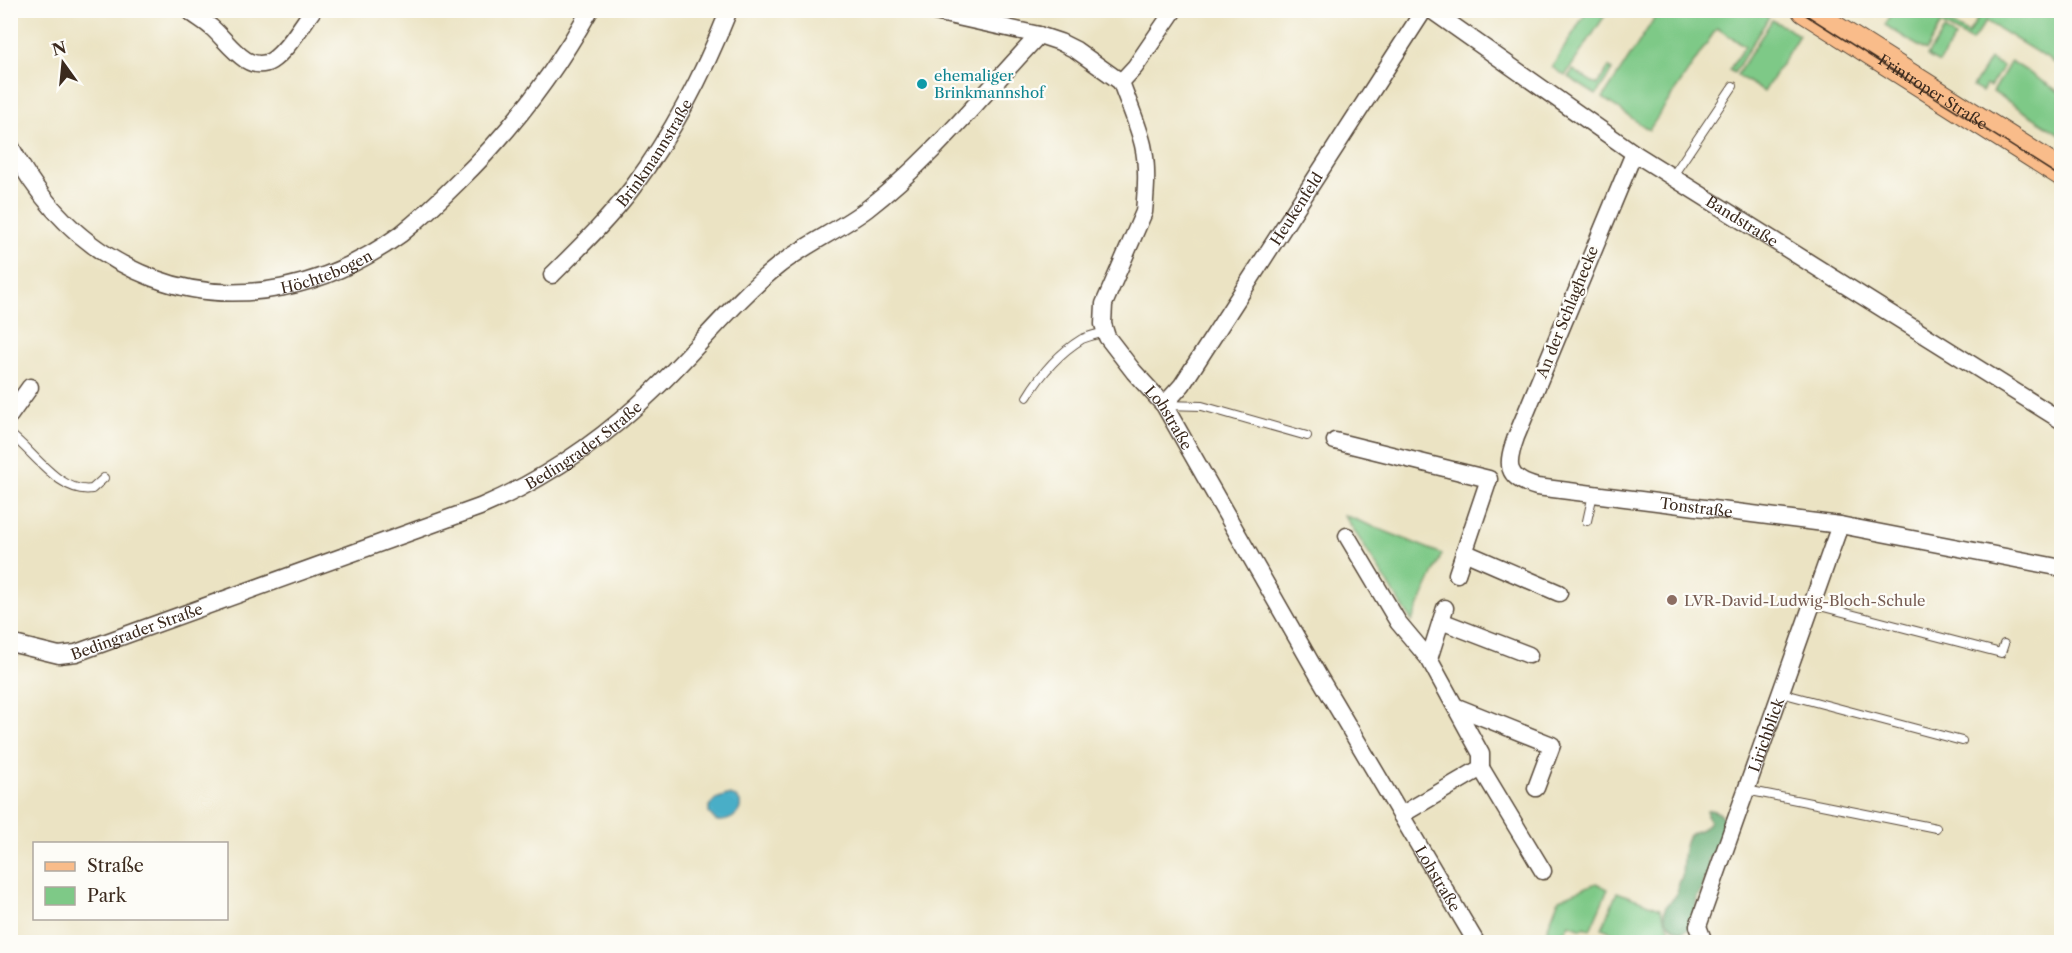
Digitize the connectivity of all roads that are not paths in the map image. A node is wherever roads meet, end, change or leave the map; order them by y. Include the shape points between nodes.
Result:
1 (188, 10) edge
2 (313, 10) edge
3 (590, 10) edge
4 (729, 10) edge
5 (926, 10) edge
6 (1174, 10) edge
7 (1424, 10) edge
8 (1431, 10) edge
9 (1805, 10) edge
10 (1039, 35) junction
11 (1121, 81) junction
12 (1733, 86) dead end
13 (10, 145) edge
14 (1634, 153) junction
15 (2061, 173) edge
16 (1672, 177) junction
17 (552, 275) dead end
18 (1105, 332) junction
19 (30, 387) dead end
20 (1027, 397) dead end
21 (1164, 405) junction
22 (10, 415) edge
23 (2061, 422) edge
24 (10, 434) edge
25 (1307, 436) dead end
26 (1335, 441) dead end
27 (1511, 473) junction
28 (104, 478) dead end
29 (1489, 479) junction
30 (1593, 494) junction
31 (1587, 521) dead end
32 (1840, 525) junction
33 (1347, 536) dead end
34 (1464, 552) junction
35 (2061, 568) edge
36 (1457, 574) dead end
37 (1559, 593) dead end
38 (1812, 604) junction
39 (10, 643) edge
40 (2004, 644) dead end
41 (1529, 655) dead end
42 (1429, 659) junction
43 (1781, 693) junction
44 (1457, 707) junction
45 (1962, 741) dead end
46 (1481, 768) junction
47 (1536, 788) dead end
48 (1746, 790) junction
49 (1401, 815) junction
50 (1936, 828) dead end
51 (1543, 871) dead end
52 (1476, 942) edge
53 (1704, 942) edge

1 - 2 street via 240,55 262,64 280,54
3 - 13 street, Höchtebogen via 526,109 440,199 400,234 349,266 293,286 236,293 198,290 171,285 119,264 77,234 49,205
4 - 17 street, Brinkmannstraße via 688,100 662,145 610,215
5 - 10 street
6 - 11 street
7 - 21 street, Heukenfeld via 1182,385
8 - 14 street, Bandstraße
9 - 15 main road, Frintroper Straße
10 - 11 street via 1076,50
10 - 39 street, Bedingrader Straße via 902,180 865,210 778,266 658,387 563,464 480,507 76,653 58,655
11 - 18 street via 1143,145 1146,196 1144,212 1104,304
12 - 16 lane
14 - 16 street, Bandstraße
14 - 27 street, An der Schlaghecke via 1516,437 1509,458
16 - 23 street, Bandstraße
18 - 20 lane via 1083,339 1061,356 1043,372
18 - 21 street, Lohstraße
19 - 22 street
21 - 25 lane via 1202,406
21 - 49 street, Lohstraße
24 - 28 lane via 62,482 85,490
26 - 29 street
27 - 29 lane
27 - 30 street, Tonstraße via 1525,484
29 - 34 street
30 - 31 lane
30 - 32 street, Tonstraße
32 - 35 street, Tonstraße
32 - 38 street, Lirichblick
33 - 42 street via 1398,622
34 - 36 street
34 - 37 street
38 - 40 lane via 2001,653
38 - 43 street, Lirichblick
41 - 42 street via 1443,614
42 - 44 street
43 - 45 lane
43 - 48 street, Lirichblick
44 - 46 street via 1481,754
44 - 47 street via 1552,745
46 - 49 street
46 - 51 street
48 - 50 lane
48 - 53 street, Lirichblick via 1698,926
49 - 52 street, Lohstraße

